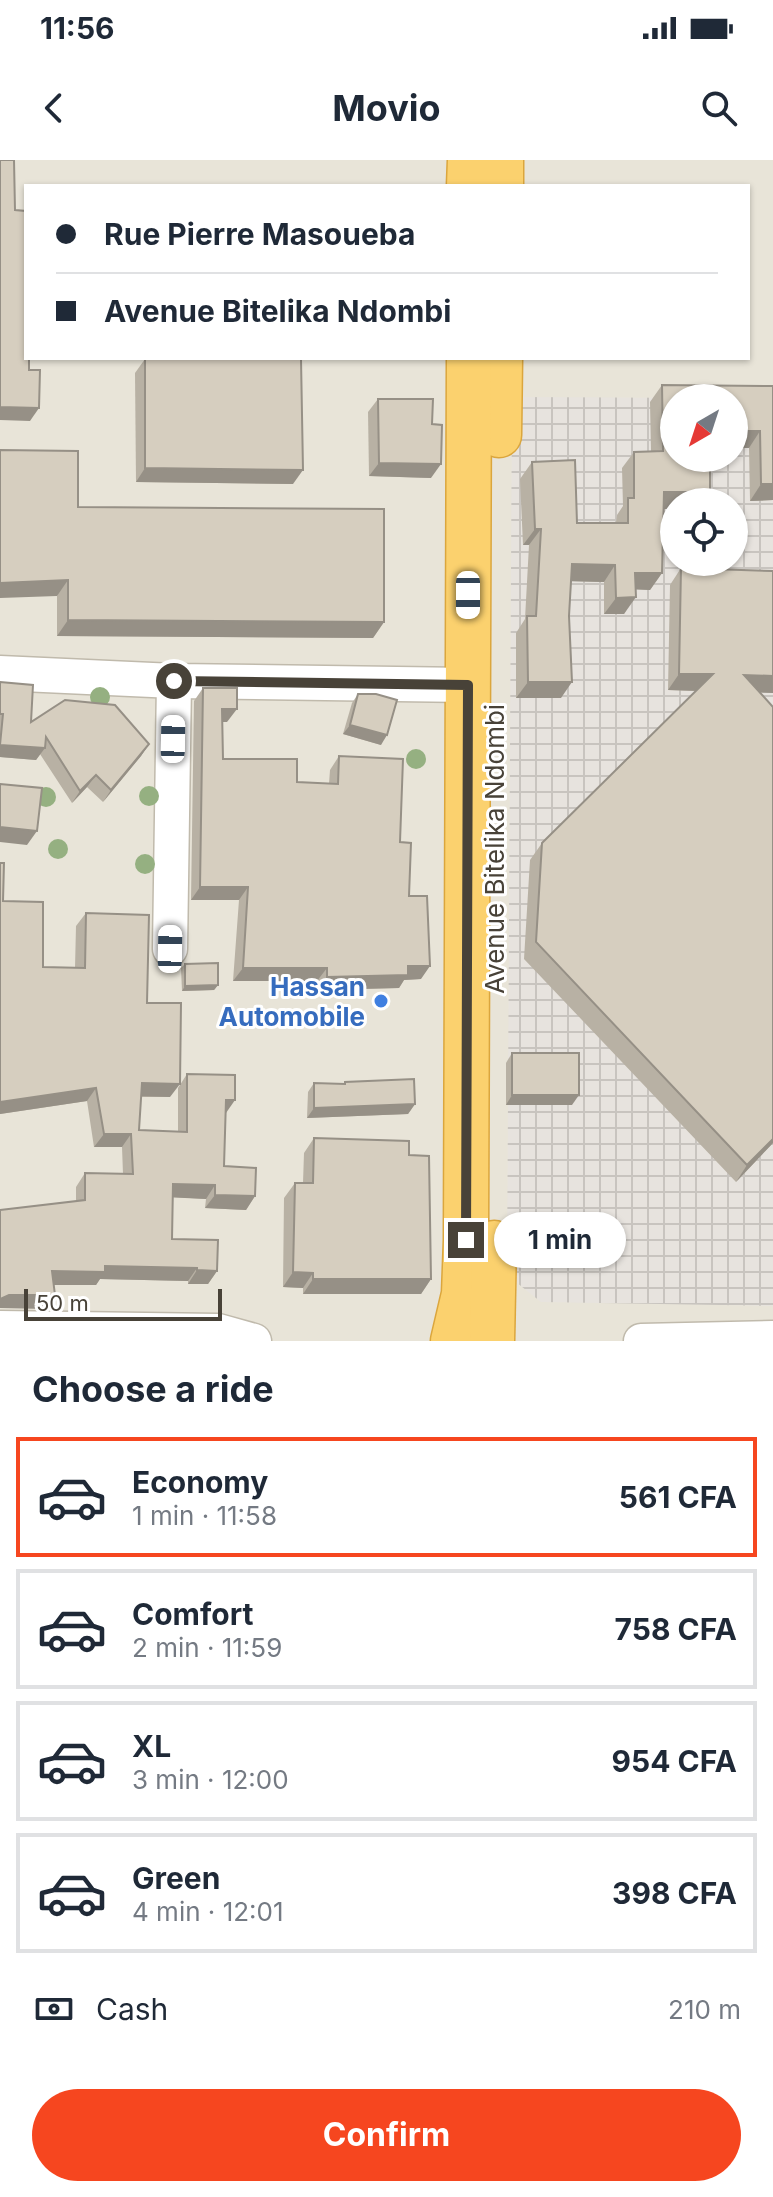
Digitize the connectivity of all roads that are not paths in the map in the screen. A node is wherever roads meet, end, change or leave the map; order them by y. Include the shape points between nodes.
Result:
1 (470, 160) edge
2 (501, 160) edge
3 (469, 184) edge
4 (501, 184) edge
5 (469, 360) edge
6 (500, 360) edge
7 (0, 673) edge
8 (174, 681) junction
9 (468, 685) junction
10 (170, 949) dead end
11 (0, 1328) edge
12 (218, 1336) edge
13 (773, 1338) edge
14 (254, 1341) edge
15 (453, 1341) edge
16 (492, 1341) edge
17 (641, 1341) edge

1 - 3 highway
2 - 4 highway
5 - 9 highway, Avenue Bitelika Ndombi
6 - 16 highway, Avenue Bitelika Ndombi
7 - 8 street
8 - 9 street
8 - 10 street
9 - 15 highway, Avenue Bitelika Ndombi via 466,1240 464,1294
11 - 12 street
12 - 14 street
13 - 17 street

